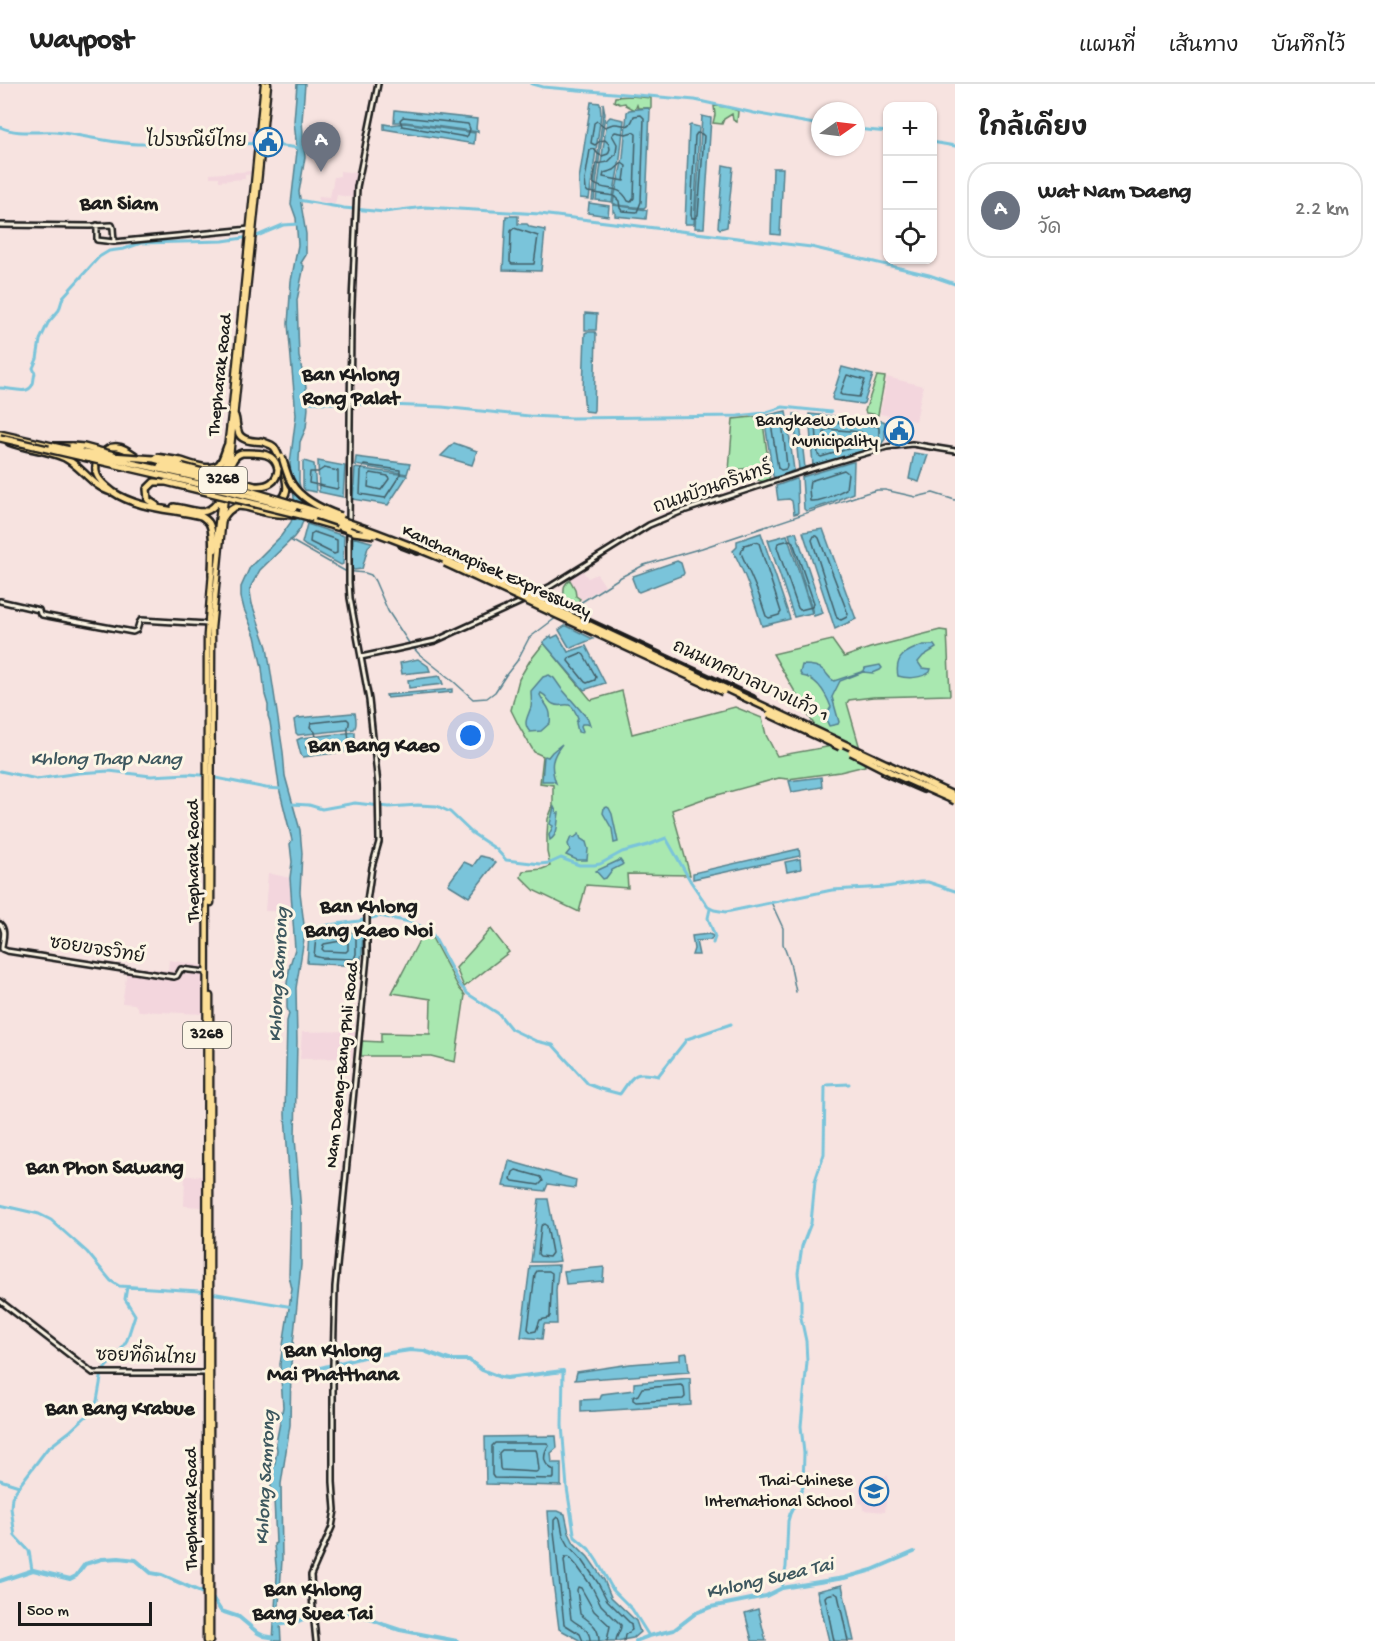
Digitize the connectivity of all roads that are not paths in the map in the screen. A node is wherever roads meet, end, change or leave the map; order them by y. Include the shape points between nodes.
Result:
1 (266, 84) edge
2 (378, 84) edge
3 (260, 145) junction
4 (0, 225) edge
5 (97, 225) junction
6 (250, 228) junction
7 (251, 237) junction
8 (114, 242) junction
9 (236, 386) junction
10 (235, 416) junction
11 (2, 437) edge
12 (261, 441) junction
13 (52, 446) junction
14 (72, 446) junction
15 (227, 446) junction
16 (955, 451) edge
17 (228, 474) junction
18 (166, 479) junction
19 (241, 489) junction
20 (114, 493) junction
21 (221, 498) junction
22 (222, 520) junction
23 (348, 530) junction
24 (375, 535) junction
25 (397, 540) junction
26 (212, 574) junction
27 (533, 596) junction
28 (0, 601) edge
29 (207, 624) junction
30 (361, 657) junction
31 (209, 677) junction
32 (888, 763) junction
33 (209, 780) junction
34 (955, 799) edge
35 (0, 924) edge
36 (208, 972) junction
37 (209, 1025) junction
38 (208, 1293) junction
39 (0, 1301) edge
40 (206, 1373) junction
41 (208, 1546) junction
42 (208, 1596) junction
43 (206, 1641) edge
44 (210, 1641) edge
45 (316, 1641) edge

1 - 3 main road, Thepharak Road / 3268
2 - 30 main road, Nam Daeng-Bang Phli Road via 358,178 352,289 348,572
3 - 6 main road, Thepharak Road / 3268
3 - 7 main road, Thepharak Road / 3268
4 - 5 main road
5 - 8 main road via 97,240
5 - 8 main road via 113,225
6 - 7 main road, Thepharak Road / 3268
6 - 8 main road
7 - 9 main road, Thepharak Road / 3268
9 - 10 main road, Thepharak Road / 3268
9 - 15 main road, Thepharak Road / 3268
10 - 12 highway via 241,437
10 - 17 main road, Thepharak Road / 3268
11 - 13 highway, Kanchanapisek Expressway, bridge
11 - 18 highway, Kanchanapisek Expressway, bridge
11 - 20 highway, bridge via 63,458
12 - 18 highway, bridge via 276,449 284,470 288,486 277,502 267,504
12 - 25 highway, bridge via 276,446 300,494 328,511
13 - 14 highway, bridge
13 - 19 highway, Kanchanapisek Expressway, bridge
14 - 15 highway, bridge via 117,455 162,457 206,468 216,466
14 - 17 highway, bridge via 117,457 154,459 255,486 273,482 278,469 276,460 269,455 239,453
15 - 21 main road, Thepharak Road / 3268
16 - 27 main road, ถนนบัวนครินทร์ via 912,444 887,447 680,512 638,531
17 - 22 main road, Thepharak Road / 3268
18 - 21 highway via 147,489 148,500 154,505 204,512
18 - 23 highway, bridge
18 - 24 highway, Kanchanapisek Expressway, bridge via 291,507
19 - 20 highway, bridge via 142,460 118,447 99,457 96,470 97,477
19 - 25 highway, Kanchanapisek Expressway, bridge
20 - 26 highway via 207,520 212,534
21 - 26 main road, Thepharak Road / 3268
22 - 23 highway, bridge via 233,507 243,506
22 - 31 main road, Thepharak Road / 3268
23 - 24 highway, bridge
24 - 34 highway, Kanchanapisek Expressway, bridge via 501,588
25 - 34 highway, Kanchanapisek Expressway, bridge via 511,588
26 - 29 main road, Thepharak Road / 3268
27 - 30 main road, ถนนบัวนครินทร์ via 435,641
27 - 32 main road, ถนนเทศบาลบางแก้ว 1, bridge
28 - 29 main road via 39,609 42,615 133,632 141,620
29 - 31 main road, Thepharak Road / 3268
30 - 45 main road, Nam Daeng-Bang Phli Road via 370,709 379,842 367,905 367,956 334,1287 335,1510 332,1527 311,1575
31 - 33 main road, Thepharak Road / 3268
32 - 34 main road, ถนนเทศบาลบางแก้ว 1
32 - 34 main road via 884,772
33 - 36 main road, Thepharak Road / 3268
33 - 37 main road, Thepharak Road / 3268
35 - 36 main road, ซอยขจรวิทย์ via 4,929 2,948 8,951 174,977 180,969
36 - 37 main road, Thepharak Road / 3268
37 - 38 main road, Thepharak Road / 3268
38 - 40 main road, Thepharak Road / 3268
38 - 41 main road, Thepharak Road / 3268
39 - 40 main road, ซอยที่ดินไทย via 93,1373
40 - 41 main road, Thepharak Road / 3268
41 - 42 main road, Thepharak Road / 3268
42 - 43 main road, Thepharak Road / 3268
42 - 44 main road, Thepharak Road / 3268

